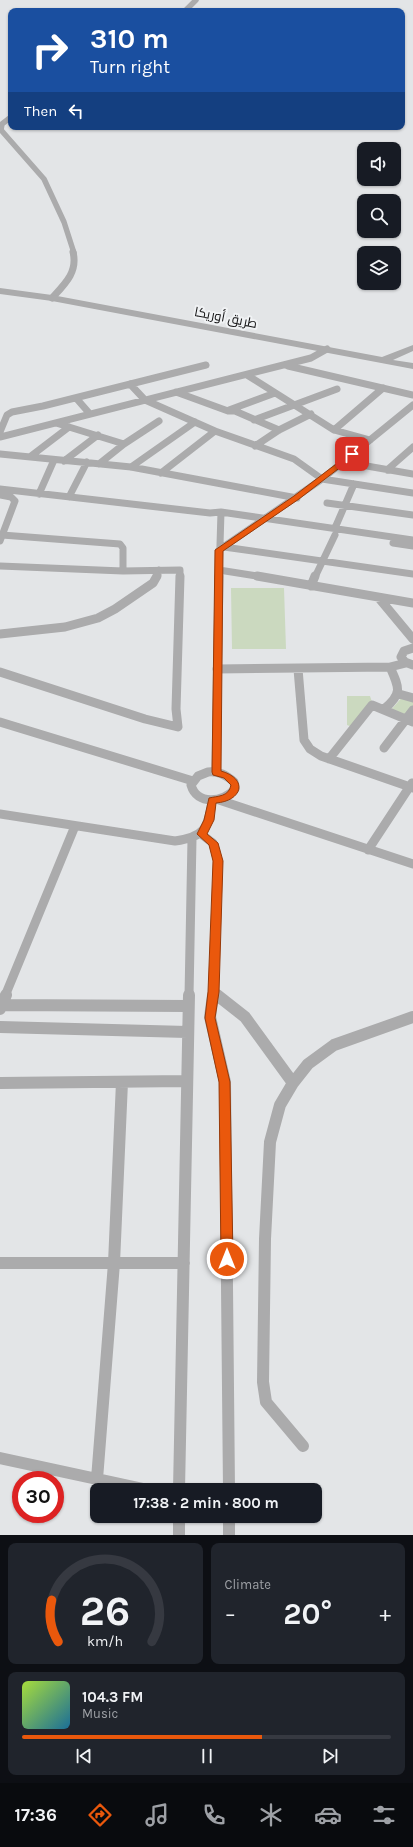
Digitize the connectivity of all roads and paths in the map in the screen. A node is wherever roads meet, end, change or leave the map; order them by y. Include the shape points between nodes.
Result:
1 (196, 0) edge
2 (188, 8) edge
3 (2, 120) edge
4 (0, 283) edge
5 (0, 291) edge
6 (34, 295) junction
7 (52, 298) junction
8 (413, 348) edge
9 (327, 350) junction
10 (413, 358) edge
11 (384, 360) junction
12 (400, 364) junction
13 (206, 365) dead end
14 (285, 365) junction
15 (413, 366) edge
16 (247, 375) junction
17 (130, 384) junction
18 (383, 388) junction
19 (337, 389) dead end
20 (176, 392) junction
21 (275, 393) junction
22 (413, 395) edge
23 (76, 398) junction
24 (145, 400) junction
25 (294, 404) junction
26 (413, 405) edge
27 (228, 411) junction
28 (90, 414) junction
29 (311, 414) junction
30 (254, 420) junction
31 (159, 422) dead end
32 (195, 422) junction
33 (56, 423) junction
34 (69, 427) junction
35 (279, 430) junction
36 (334, 430) junction
37 (215, 431) junction
38 (0, 432) edge
39 (98, 435) junction
40 (0, 437) edge
41 (370, 440) junction
42 (124, 444) junction
43 (255, 446) junction
44 (412, 449) edge
45 (0, 454) edge
46 (31, 456) junction
47 (54, 460) junction
48 (64, 461) junction
49 (87, 462) junction
50 (344, 462) junction
51 (99, 464) junction
52 (131, 467) junction
53 (387, 470) junction
54 (161, 473) junction
55 (413, 474) edge
56 (322, 480) junction
57 (354, 484) junction
58 (0, 489) edge
59 (413, 492) edge
60 (39, 494) junction
61 (0, 495) edge
62 (69, 497) junction
63 (297, 498) junction
64 (327, 503) dead end
65 (345, 506) junction
66 (413, 514) edge
67 (221, 515) junction
68 (266, 518) junction
69 (259, 523) junction
70 (335, 532) junction
71 (1, 538) edge
72 (413, 540) edge
73 (413, 546) edge
74 (221, 549) junction
75 (322, 561) junction
76 (0, 566) edge
77 (158, 570) junction
78 (219, 570) junction
79 (123, 571) junction
80 (413, 574) edge
81 (310, 586) junction
82 (378, 597) junction
83 (413, 603) edge
84 (0, 634) edge
85 (413, 639) edge
86 (413, 648) edge
87 (410, 664) edge
88 (390, 667) junction
89 (217, 668) junction
90 (298, 669) junction
91 (0, 672) edge
92 (399, 694) junction
93 (413, 698) edge
94 (384, 709) junction
95 (413, 710) edge
96 (409, 721) edge
97 (0, 722) edge
98 (384, 748) dead end
99 (329, 759) junction
100 (216, 772) junction
101 (193, 781) junction
102 (412, 785) edge
103 (215, 800) junction
104 (0, 814) edge
105 (75, 826) junction
106 (197, 837) junction
107 (368, 850) junction
108 (413, 864) edge
109 (214, 992) junction
110 (1, 1006) edge
111 (188, 1006) junction
112 (413, 1017) edge
113 (0, 1027) edge
114 (187, 1032) junction
115 (186, 1081) junction
116 (122, 1082) junction
117 (0, 1083) edge
118 (293, 1083) junction
119 (0, 1263) edge
120 (114, 1263) junction
121 (184, 1263) junction
122 (303, 1446) dead end
123 (0, 1458) edge
124 (97, 1479) junction
125 (116, 1483) edge
126 (179, 1483) edge
127 (229, 1483) edge
128 (179, 1523) edge
129 (229, 1523) edge
130 (178, 1535) edge
131 (229, 1535) edge

1 - 2 street
3 - 7 street via 1,130 43,178 59,211 75,255 73,271
4 - 6 street, طريق أوريكا
5 - 6 street, طريق أوريكا
6 - 7 street, طريق أوريكا
7 - 9 street, طريق أوريكا
8 - 11 street
9 - 11 street, طريق أوريكا
9 - 14 street via 315,357
10 - 12 street
11 - 12 street, طريق أوريكا
12 - 15 street, طريق أوريكا
13 - 17 street
14 - 16 street
14 - 18 street
16 - 20 street
16 - 21 street
17 - 23 street
17 - 24 street
18 - 22 street
18 - 36 street
19 - 25 street
20 - 24 street
20 - 27 street
21 - 25 street
21 - 27 street
23 - 28 street
23 - 38 street via 9,413
24 - 28 street
24 - 32 street
25 - 29 street
25 - 30 street
26 - 41 street
27 - 30 street via 235,411
28 - 33 street
29 - 35 street
29 - 36 street
30 - 35 street
31 - 42 street
32 - 37 street
32 - 52 street
33 - 34 street
33 - 40 street
34 - 39 street
34 - 46 street
35 - 43 street
36 - 41 street
37 - 43 street
37 - 54 street
39 - 42 street
39 - 48 street
41 - 50 street
42 - 51 street
43 - 56 street via 294,459
44 - 53 street
45 - 46 street
46 - 47 street
47 - 48 street
47 - 60 street
48 - 49 street
49 - 51 street
49 - 62 street
50 - 53 street
50 - 56 street
51 - 52 street
52 - 54 street
53 - 55 street
54 - 63 street
56 - 57 street
56 - 63 street
57 - 59 street
57 - 65 street
58 - 60 street
60 - 62 street
61 - 71 street via 15,501
62 - 67 street
63 - 68 street
64 - 65 street
65 - 66 street
65 - 70 street
67 - 68 street
67 - 69 street
67 - 74 street
68 - 69 street
68 - 70 street
69 - 70 street
69 - 74 street
70 - 72 street
70 - 73 street
70 - 75 street
71 - 79 street via 120,544 123,548
74 - 75 street
74 - 78 street
75 - 80 street
75 - 81 street
76 - 79 street
77 - 79 street
77 - 84 street via 153,583 98,618 65,627
77 - 91 street via 181,570 176,709 178,727 145,719
78 - 81 street
78 - 89 street
81 - 82 street
82 - 83 street
82 - 85 street
86 - 87 street via 405,650 401,658
87 - 88 street
88 - 90 street
88 - 92 street
89 - 90 street
89 - 100 street
90 - 99 street via 304,740 310,749
92 - 93 street
92 - 94 street via 396,700
94 - 96 street
94 - 99 street via 371,706
95 - 96 street
96 - 98 street via 406,721
97 - 101 street
99 - 102 street
100 - 101 street via 200,775
100 - 103 street via 234,782 235,789 229,796
101 - 103 street via 191,789 196,796
102 - 107 street
103 - 106 street via 209,820
103 - 107 street
104 - 105 street
105 - 106 street via 166,840
105 - 110 street
106 - 109 street via 213,843 218,861
106 - 111 street
107 - 108 street
109 - 118 street via 244,1017
109 - 127 street via 211,1012 225,1082
110 - 111 street
111 - 114 street
112 - 118 street via 334,1045 308,1064
113 - 114 street
114 - 115 street
115 - 116 street
115 - 121 street
116 - 117 street
116 - 120 street
118 - 122 street via 280,1106 270,1142 265,1239 263,1382 266,1402
119 - 120 street
120 - 121 street
120 - 124 street
121 - 126 street
123 - 124 street
124 - 125 street
128 - 130 street
129 - 131 street

